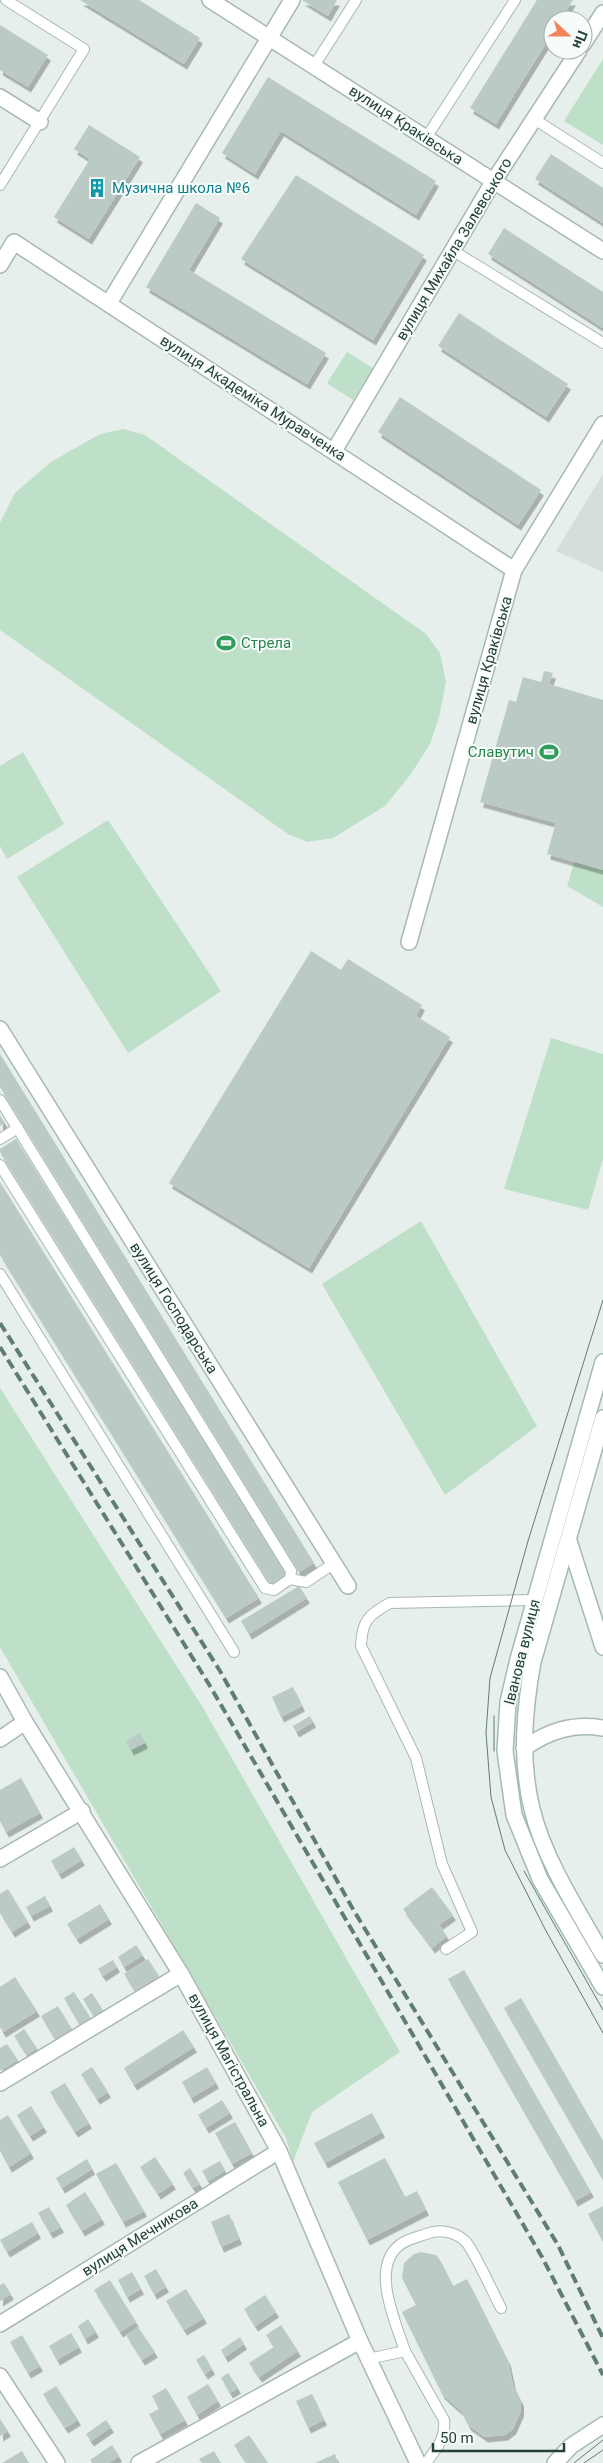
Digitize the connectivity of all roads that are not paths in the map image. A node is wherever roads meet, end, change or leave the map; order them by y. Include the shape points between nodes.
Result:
1 (6, 0) edge
2 (210, 0) edge
3 (292, 0) edge
4 (356, 0) edge
5 (515, 0) edge
6 (602, 16) edge
7 (593, 29) edge
8 (269, 38) junction
9 (572, 60) edge
10 (314, 66) junction
11 (0, 97) edge
12 (534, 119) junction
13 (40, 122) junction
14 (426, 138) junction
15 (603, 163) edge
16 (493, 182) junction
17 (0, 185) edge
18 (452, 250) junction
19 (603, 250) edge
20 (0, 266) edge
21 (109, 303) junction
22 (603, 343) edge
23 (603, 424) edge
24 (334, 451) junction
25 (514, 570) junction
26 (409, 942) dead end
27 (0, 1029) edge
28 (0, 1100) edge
29 (18, 1128) junction
30 (0, 1139) edge
31 (0, 1165) edge
32 (0, 1274) edge
33 (603, 1362) edge
34 (603, 1418) edge
35 (579, 1446) junction
36 (599, 1450) edge
37 (559, 1514) junction
38 (569, 1541) junction
39 (333, 1564) junction
40 (290, 1579) junction
41 (348, 1586) dead end
42 (534, 1600) junction
43 (603, 1647) edge
44 (234, 1652) dead end
45 (0, 1677) edge
46 (25, 1722) junction
47 (603, 1728) edge
48 (0, 1739) edge
49 (524, 1748) junction
50 (82, 1810) junction
51 (0, 1859) edge
52 (446, 1949) dead end
53 (603, 1955) edge
54 (181, 1974) junction
55 (603, 1987) edge
56 (0, 2083) edge
57 (279, 2151) junction
58 (501, 2308) dead end
59 (0, 2324) edge
60 (360, 2341) junction
61 (405, 2351) junction
62 (368, 2359) junction
63 (0, 2376) edge
64 (596, 2428) edge
65 (57, 2463) edge
66 (139, 2463) edge
67 (418, 2463) edge
68 (426, 2463) edge
69 (555, 2463) edge

1 - 13 lane via 84,49
2 - 8 street, вулиця Краківська
3 - 8 street
4 - 10 lane
5 - 14 lane
6 - 7 street
8 - 10 street, вулиця Краківська
8 - 21 street
9 - 12 street, вулиця Михайла Залевського
10 - 14 street, вулиця Краківська
11 - 13 street
12 - 15 lane
12 - 16 street, вулиця Михайла Залевського
13 - 17 lane
14 - 16 street, вулиця Краківська
16 - 18 street, вулиця Михайла Залевського
16 - 19 street, вулиця Краківська
18 - 22 lane
18 - 24 street, вулиця Михайла Залевського
20 - 21 street, вулиця Академіка Муравченка via 14,242
21 - 24 street, вулиця Академіка Муравченка
23 - 25 street, вулиця Краківська
24 - 25 street, вулиця Академіка Муравченка
25 - 26 street, вулиця Краківська
27 - 39 street, вулиця Господарська
28 - 29 lane
29 - 30 lane
29 - 40 lane via 292,1571
31 - 40 lane via 265,1588 274,1590
32 - 44 lane
33 - 35 street, Іванова вулиця
34 - 36 street, Іванова вулиця
35 - 36 lane
35 - 37 street, Іванова вулиця
36 - 38 street, Іванова вулиця
37 - 38 street
37 - 42 street, Іванова вулиця
38 - 43 street
38 - 49 street, Іванова вулиця via 534,1662 526,1702
39 - 40 lane via 306,1582
39 - 41 street, вулиця Господарська
42 - 52 lane via 390,1603 374,1612 362,1627 361,1646 416,1758 442,1864 472,1932
42 - 55 street, Іванова вулиця via 508,1702 505,1751 512,1807 540,1879
45 - 46 street, вулиця Магістральна
46 - 48 street
46 - 50 street, вулиця Магістральна
47 - 49 street via 563,1728
49 - 53 street, Іванова вулиця via 532,1810 555,1870
50 - 51 street
50 - 54 street, вулиця Магістральна
54 - 56 street
54 - 57 street, вулиця Магістральна
57 - 59 street, вулиця Мечникова
57 - 60 street, вулиця Магістральна
58 - 61 lane via 466,2241 453,2233 434,2231 400,2244 390,2257 385,2274 387,2297
60 - 62 street, вулиця Магістральна
60 - 66 street
61 - 62 lane
61 - 68 lane via 444,2420 442,2440
62 - 67 street, вулиця Магістральна
63 - 65 street
64 - 69 street via 571,2446

